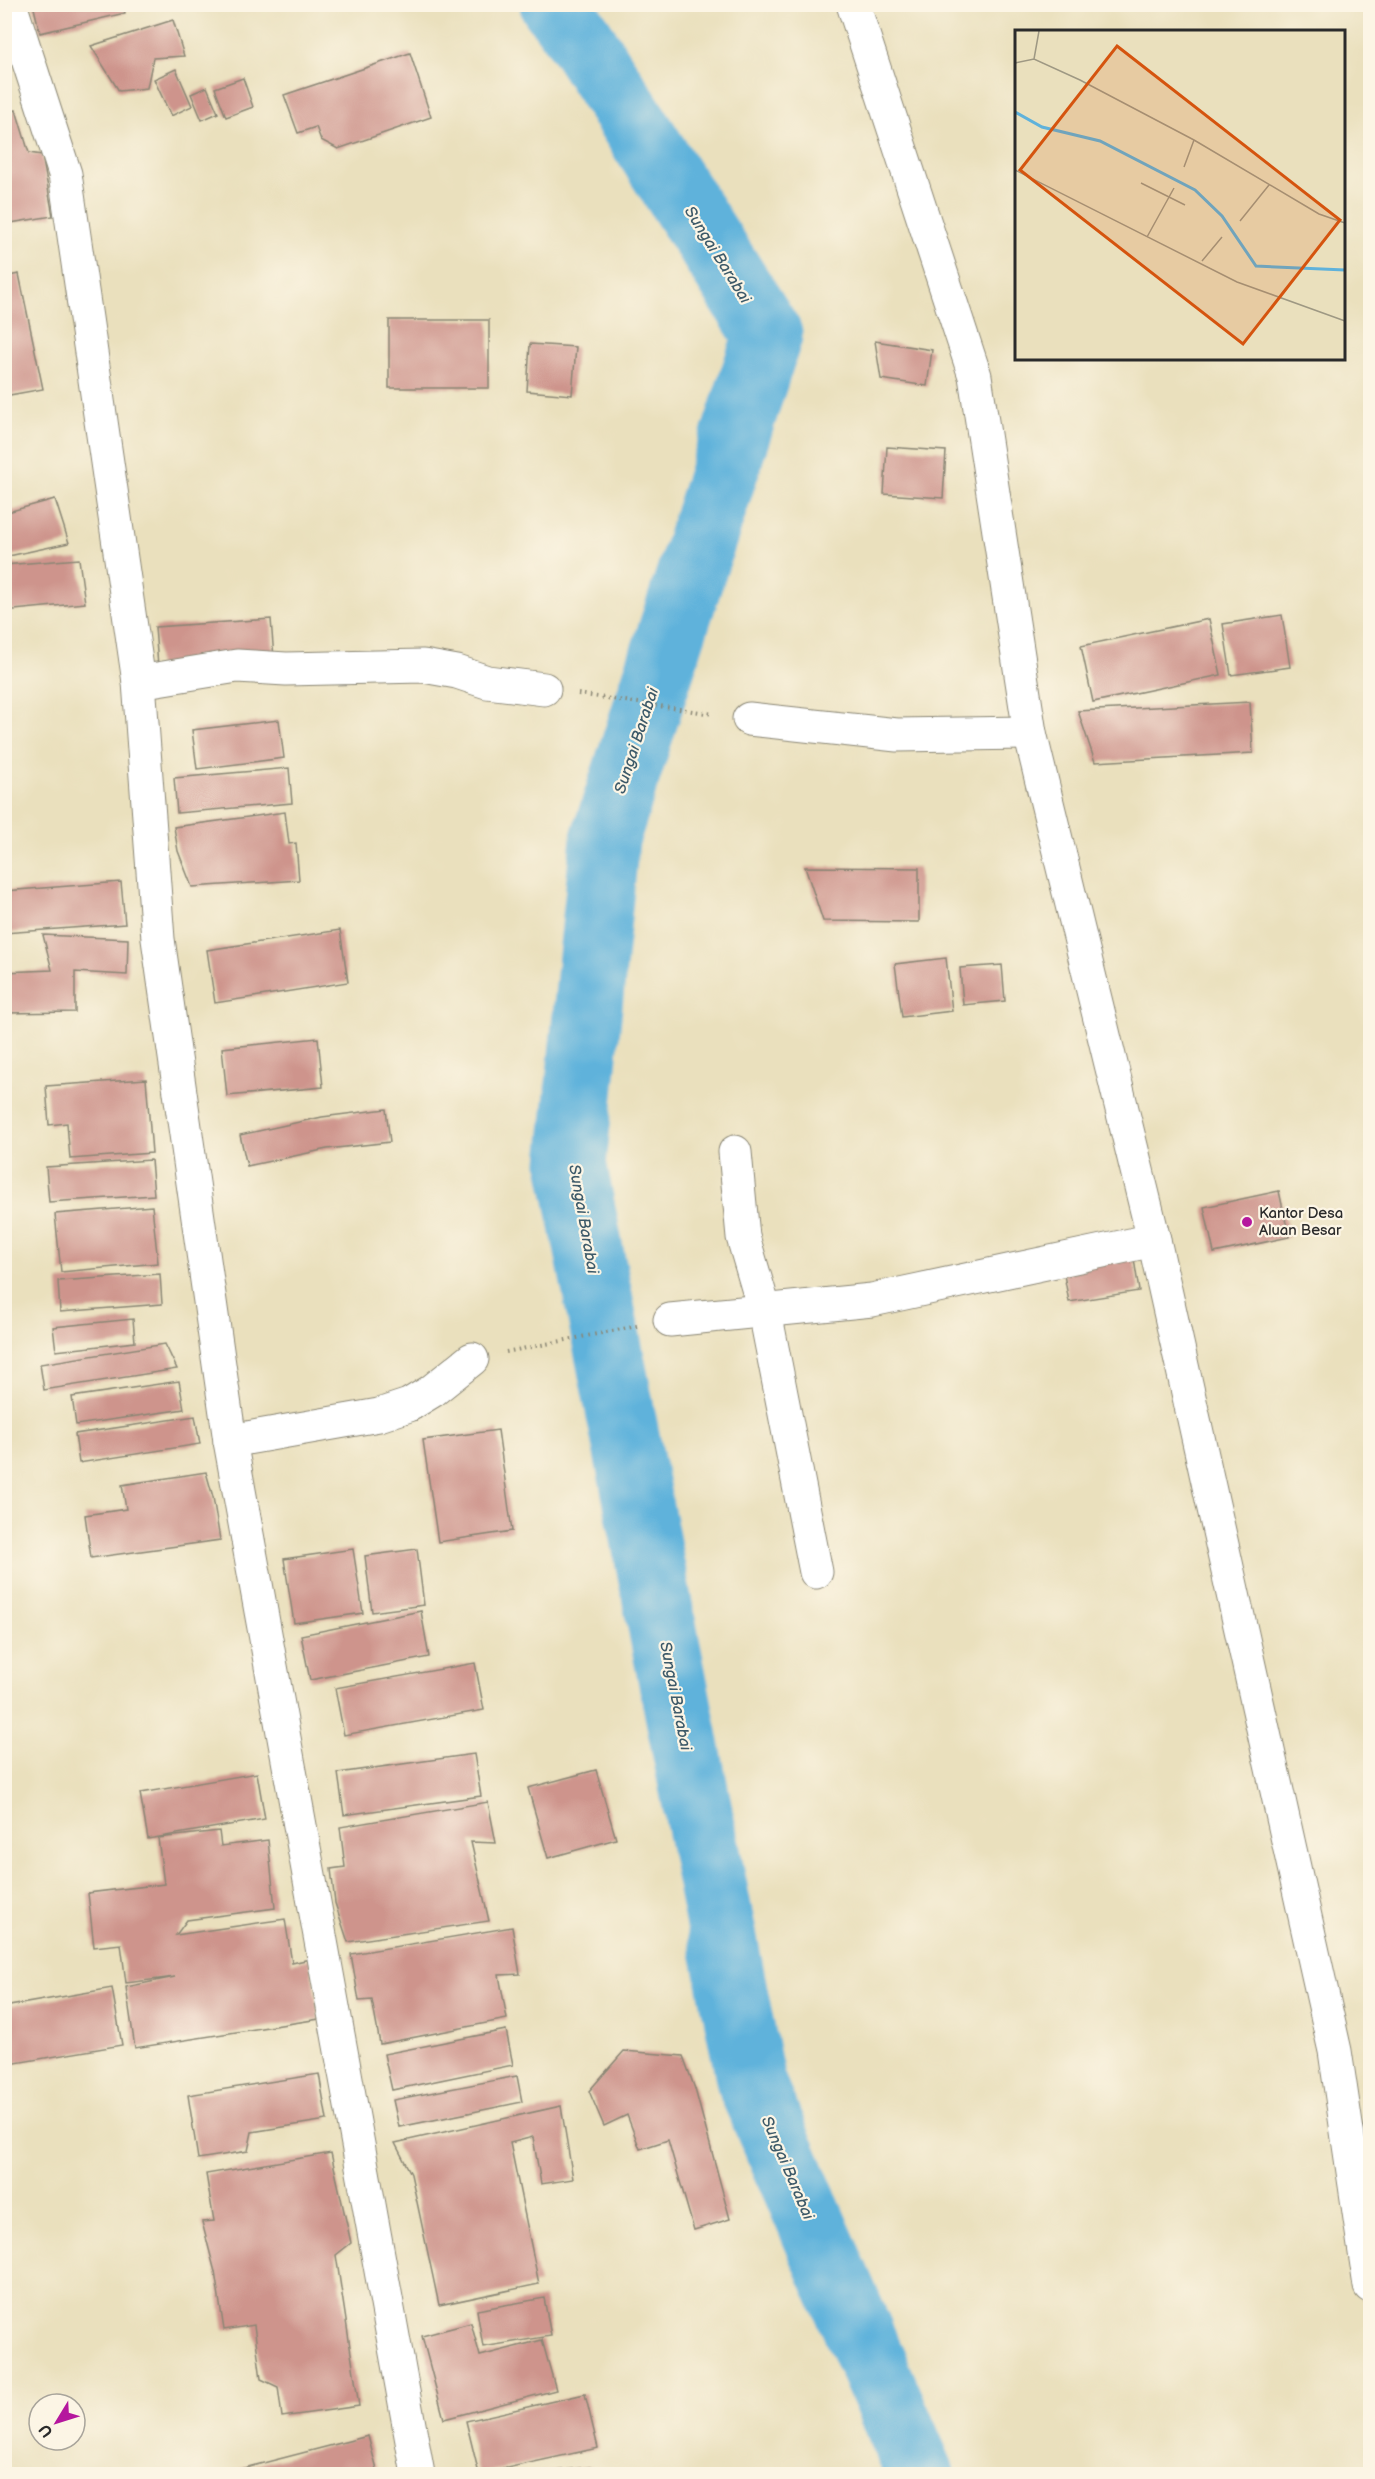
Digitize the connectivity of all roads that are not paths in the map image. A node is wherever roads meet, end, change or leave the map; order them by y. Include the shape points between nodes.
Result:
1 (10, 4) edge
2 (853, 4) edge
3 (139, 682) junction
4 (544, 689) road end
5 (749, 719) road end
6 (1030, 733) junction
7 (735, 1152) dead end
8 (1154, 1240) junction
9 (765, 1312) junction
10 (670, 1320) road end
11 (472, 1359) road end
12 (230, 1441) junction
13 (816, 1572) dead end
14 (1371, 2286) edge
15 (418, 2475) edge

1 - 3 street via 65,174
2 - 6 street via 975,376
3 - 4 street via 237,666 423,666 487,682
3 - 12 street via 158,939
5 - 6 street via 897,735
6 - 8 street
7 - 9 street via 743,1237
8 - 9 street via 872,1300
8 - 14 street via 1335,2051
9 - 10 street
9 - 13 street
11 - 12 street via 409,1406 379,1415
12 - 15 street

